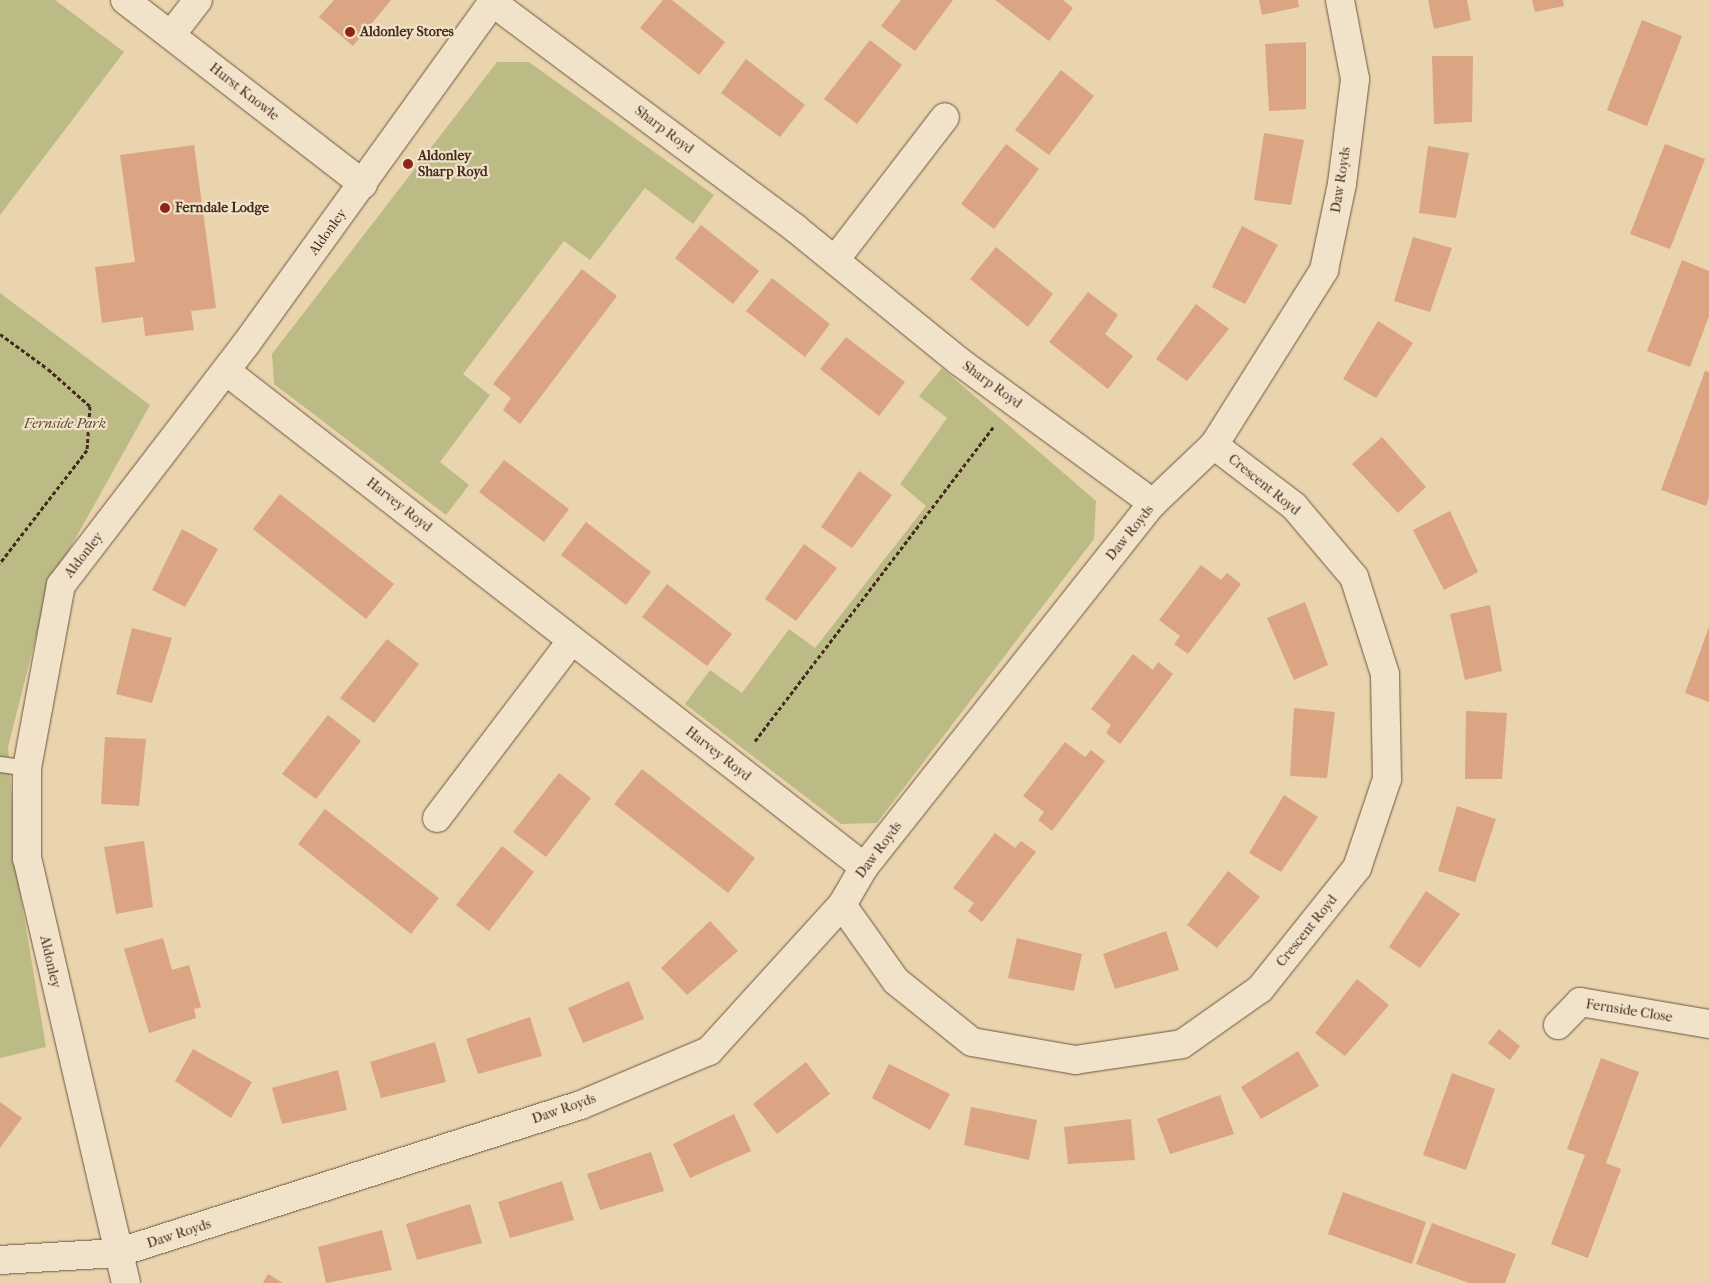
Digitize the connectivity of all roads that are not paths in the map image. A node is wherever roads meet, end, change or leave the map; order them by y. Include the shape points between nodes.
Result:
1 (125, 0) edge
2 (198, 0) edge
3 (1340, 0) edge
4 (493, 1) edge
5 (171, 35) junction
6 (945, 117) dead end
7 (363, 184) junction
8 (835, 260) junction
9 (226, 371) junction
10 (1214, 445) junction
11 (1153, 503) junction
12 (572, 640) junction
13 (0, 764) edge
14 (27, 768) junction
15 (437, 818) dead end
16 (864, 867) junction
17 (842, 905) junction
18 (1709, 1024) edge
19 (1558, 1025) dead end
20 (117, 1253) junction
21 (0, 1260) edge
22 (126, 1283) edge

1 - 5 street, Hurst Knowle
2 - 5 street
3 - 10 street, Daw Royds via 1355,79 1342,184 1324,270
4 - 7 street, Aldonley
4 - 8 street, Sharp Royd
5 - 7 street, Hurst Knowle
6 - 8 street
7 - 9 street, Aldonley
8 - 11 street, Sharp Royd via 1013,400
9 - 12 street, Harvey Royd
9 - 14 street, Aldonley via 61,585
10 - 11 street, Daw Royds
10 - 17 street, Crescent Royd via 1294,506 1354,578 1385,674 1387,780 1357,868 1260,989 1182,1044 1075,1060 972,1042 896,981
11 - 16 street, Daw Royds
12 - 15 street
12 - 16 street, Harvey Royd
13 - 14 lane
14 - 20 street, Aldonley via 27,859
16 - 17 street, Daw Royds
17 - 20 street, Daw Royds via 709,1050 581,1105
18 - 19 street, Fernside Close via 1580,1002
20 - 21 street, Daw Royds
20 - 22 street, Aldonley

